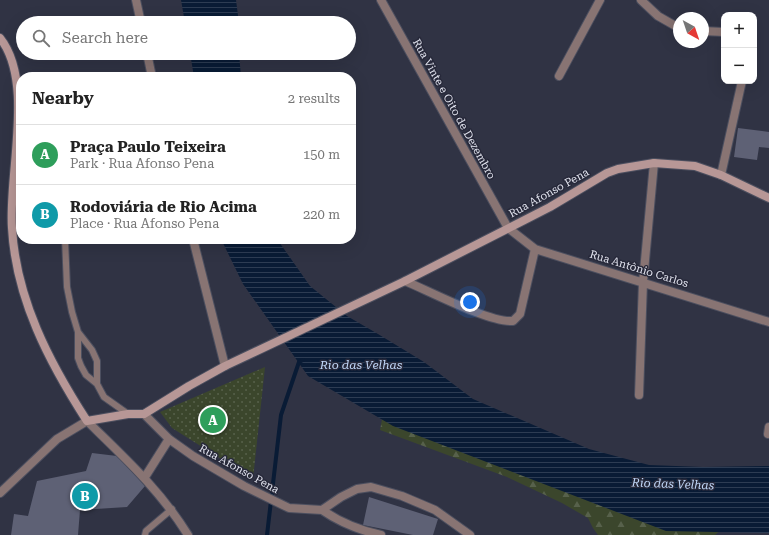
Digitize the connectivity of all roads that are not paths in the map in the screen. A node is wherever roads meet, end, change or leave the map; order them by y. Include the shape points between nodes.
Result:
1 (136, 0) edge
2 (381, 0) edge
3 (600, 0) edge
4 (641, 0) edge
5 (139, 16) edge
6 (673, 25) edge
7 (709, 32) edge
8 (721, 32) edge
9 (0, 38) edge
10 (148, 60) edge
11 (151, 72) edge
12 (559, 76) dead end
13 (16, 81) edge
14 (741, 84) edge
15 (16, 135) edge
16 (654, 163) junction
17 (721, 175) junction
18 (769, 198) edge
19 (508, 228) junction
20 (65, 244) edge
21 (194, 244) edge
22 (535, 249) junction
23 (405, 281) junction
24 (643, 282) junction
25 (769, 322) edge
26 (78, 332) junction
27 (225, 366) junction
28 (97, 384) junction
29 (639, 395) dead end
30 (128, 414) junction
31 (144, 414) junction
32 (87, 421) junction
33 (169, 439) junction
34 (145, 477) junction
35 (0, 493) edge
36 (172, 509) junction
37 (322, 510) junction
38 (145, 535) edge
39 (188, 535) edge
40 (381, 535) edge
41 (470, 535) edge

1 - 5 street
2 - 19 street, Rua Vinte e Oito de Dezembro
3 - 12 street
4 - 6 street via 658,16
7 - 8 street
9 - 13 main road via 9,55
10 - 11 street
14 - 17 street
15 - 32 main road via 12,229 28,309 41,343
16 - 17 main road, Rua Afonso Pena via 695,166
16 - 19 main road, Rua Afonso Pena via 607,173 550,207
16 - 24 street
17 - 18 main road, Rua Afonso Pena
19 - 22 street, Rua Antônio Carlos
19 - 23 main road, Rua Afonso Pena
20 - 26 lane via 67,288
21 - 27 street
22 - 23 street via 520,314 513,321 504,322
22 - 24 street, Rua Antônio Carlos
23 - 27 main road, Rua Afonso Pena
24 - 25 street, Rua Antônio Carlos
24 - 29 street
26 - 28 lane via 97,361
26 - 28 lane via 78,358 86,375
27 - 31 main road, Rua Afonso Pena
28 - 30 lane via 104,397
30 - 31 main road
30 - 32 main road
31 - 33 street, Rua Afonso Pena
32 - 34 street
32 - 35 street via 57,439
33 - 34 street
33 - 37 street, Rua Afonso Pena via 244,486 289,508
34 - 36 street
36 - 38 lane via 146,531
36 - 39 street
37 - 40 street via 339,522 358,530
37 - 41 street via 352,492 371,487 402,496 435,510

